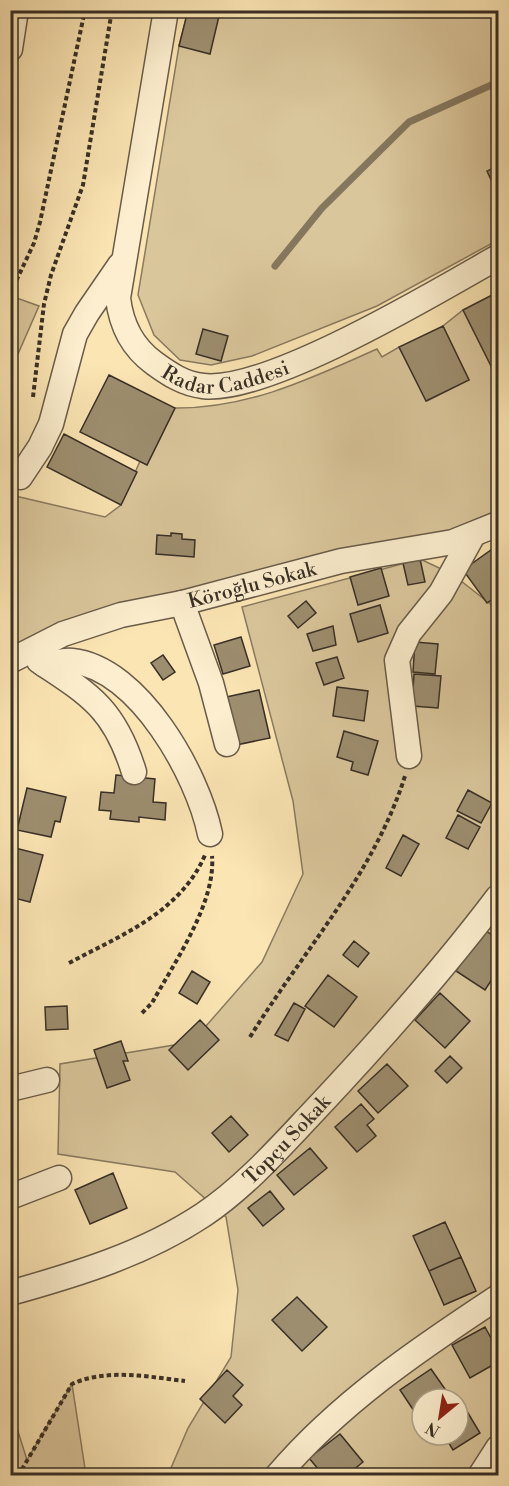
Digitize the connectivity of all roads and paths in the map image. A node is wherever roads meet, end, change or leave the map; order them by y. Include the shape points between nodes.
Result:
1 (16, 10) edge
2 (85, 10) edge
3 (112, 10) edge
4 (166, 10) edge
5 (10, 49) edge
6 (498, 257) edge
7 (122, 263) junction
8 (10, 294) edge
9 (32, 403) dead end
10 (20, 477) dead end
11 (498, 524) edge
12 (474, 536) junction
13 (182, 603) junction
14 (27, 660) edge
15 (227, 744) dead end
16 (409, 756) joint
17 (134, 772) dead end
18 (210, 834) junction
19 (498, 897) edge
20 (69, 963) dead end
21 (142, 1013) dead end
22 (250, 1037) dead end
23 (47, 1080) dead end
24 (10, 1089) edge
25 (59, 1178) dead end
26 (10, 1197) edge
27 (10, 1293) edge
28 (498, 1297) edge
29 (185, 1381) dead end
30 (498, 1448) edge
31 (18, 1476) edge
32 (277, 1476) edge
33 (480, 1476) edge

1 - 5 street
2 - 8 path via 40,222
3 - 9 path via 83,185 44,304
4 - 7 street, Radar Caddesi
6 - 7 street, Radar Caddesi via 328,347 265,375 205,386 166,372 133,343 119,313
7 - 10 street via 75,334 51,424
11 - 12 street, Köroğlu Sokak
12 - 13 street, Köroğlu Sokak via 341,561
12 - 16 street via 441,593 409,633 397,660
13 - 14 street, Köroğlu Sokak via 63,634
13 - 15 street via 211,683
14 - 17 street via 97,701 112,720
14 - 18 street via 88,664 121,684 173,742 197,789
16 - 22 path via 400,792 351,889
18 - 20 path via 196,875 185,890 138,925
18 - 21 path via 213,863 198,916 152,1003
19 - 27 street, Topçu Sokak via 355,1067 224,1200 115,1261
23 - 24 street
25 - 26 street
28 - 32 street via 418,1350 362,1394 321,1428
29 - 31 path via 105,1375 72,1384
30 - 33 street

